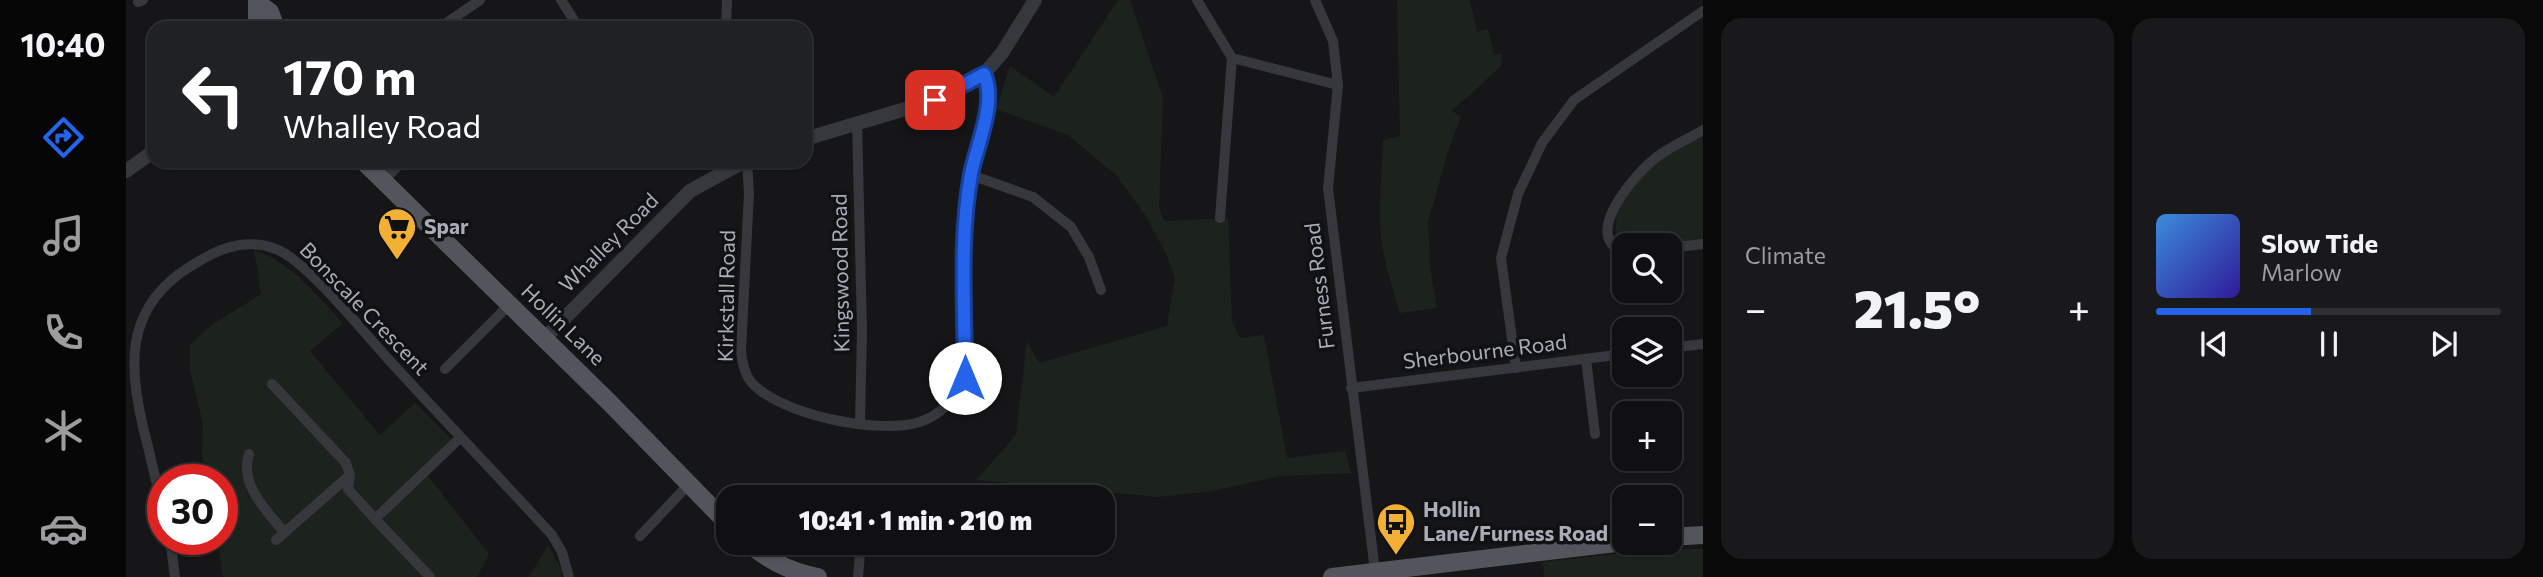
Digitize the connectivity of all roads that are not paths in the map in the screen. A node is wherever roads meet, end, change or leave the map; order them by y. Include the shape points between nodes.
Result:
1 (480, 0) edge
2 (561, 0) edge
3 (727, 0) edge
4 (1035, 0) edge
5 (1197, 0) edge
6 (1315, 0) edge
7 (257, 1) edge
8 (1703, 11) edge
9 (258, 21) edge
10 (273, 21) edge
11 (449, 21) edge
12 (574, 21) edge
13 (726, 21) edge
14 (1231, 58) junction
15 (984, 74) junction
16 (1338, 85) junction
17 (857, 122) junction
18 (1703, 130) edge
19 (812, 137) edge
20 (147, 156) edge
21 (370, 168) edge
22 (396, 168) edge
23 (733, 168) edge
24 (747, 168) edge
25 (126, 170) edge
26 (971, 175) junction
27 (383, 181) junction
28 (1220, 218) dead end
29 (1703, 244) edge
30 (1612, 245) edge
31 (1682, 247) edge
32 (1101, 290) dead end
33 (509, 305) junction
34 (544, 339) junction
35 (1703, 344) edge
36 (1682, 347) edge
37 (1612, 356) edge
38 (1586, 359) junction
39 (1516, 368) junction
40 (445, 369) dead end
41 (272, 384) dead end
42 (1351, 388) junction
43 (860, 424) junction
44 (1595, 434) dead end
45 (460, 438) junction
46 (249, 454) dead end
47 (152, 464) edge
48 (350, 475) junction
49 (689, 484) junction
50 (716, 512) edge
51 (376, 519) junction
52 (1703, 535) edge
53 (640, 536) dead end
54 (1682, 536) edge
55 (1612, 543) edge
56 (172, 555) edge
57 (763, 555) edge
58 (860, 555) edge
59 (1375, 571) junction
60 (175, 577) edge
61 (430, 577) edge
62 (569, 577) edge
63 (818, 577) edge
64 (858, 577) edge
65 (1332, 577) edge

1 - 11 street
2 - 12 street
3 - 13 street
4 - 15 street
5 - 14 street
6 - 16 street, Furness Road via 1333,41
7 - 9 main road
7 - 10 main road
8 - 39 street via 1574,100 1542,143 1518,194 1501,258
14 - 16 street
14 - 28 street
15 - 17 street via 935,100
15 - 26 street, Kirkstall Road via 989,87 987,113
16 - 42 street, Furness Road via 1328,188
17 - 19 street
17 - 43 street, Kingswood Road
18 - 30 street via 1652,160 1614,204 1607,232
20 - 25 street
21 - 27 main road, Hollin Lane
22 - 27 street
23 - 34 street, Whalley Road via 690,191
24 - 43 street, Kirkstall Road via 741,352 745,372 761,391 791,407
26 - 32 street via 1033,197 1071,227
26 - 43 street, Kirkstall Road via 964,229 962,387 945,407 919,422
27 - 33 main road, Hollin Lane
29 - 31 street
33 - 34 main road, Hollin Lane
33 - 40 street
34 - 49 main road, Hollin Lane
35 - 36 street
37 - 38 street, Sherbourne Road
38 - 39 street, Sherbourne Road
38 - 44 street
39 - 42 street, Sherbourne Road
41 - 48 street via 346,463
42 - 59 street, Furness Road
45 - 47 street, Bonscale Crescent via 297,262 267,247 244,244 205,257 162,287 142,312 132,348 134,387
45 - 51 street
45 - 62 street, Bonscale Crescent via 552,535
46 - 48 street via 245,466 255,498 279,536
48 - 51 street via 348,489
49 - 50 main road, Hollin Lane
49 - 53 street
51 - 61 street
52 - 54 main road
55 - 59 main road
56 - 60 street
57 - 63 main road
58 - 64 street
59 - 65 main road

